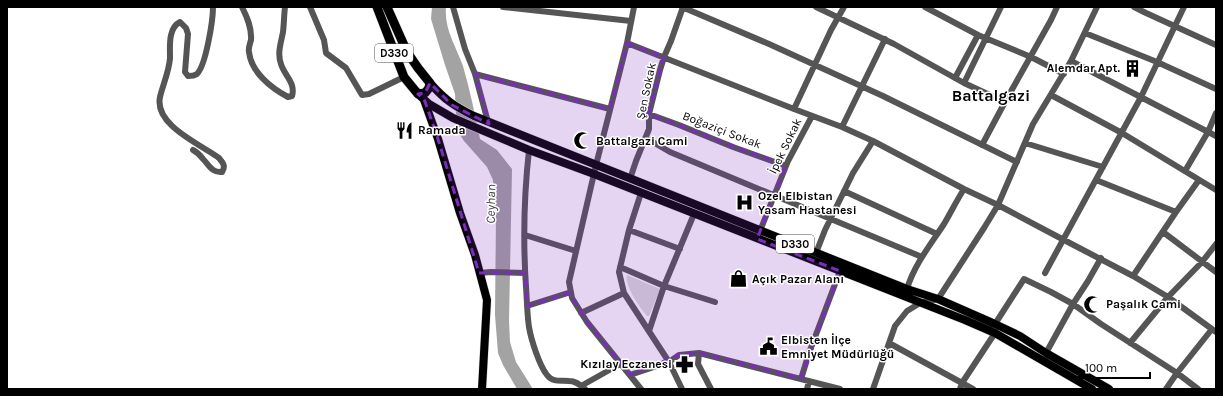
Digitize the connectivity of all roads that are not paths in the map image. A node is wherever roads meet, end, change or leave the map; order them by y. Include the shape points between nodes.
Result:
1 (213, 7) edge
2 (242, 7) edge
3 (285, 7) edge
4 (310, 7) edge
5 (377, 7) edge
6 (387, 7) edge
7 (453, 7) edge
8 (503, 7) edge
9 (634, 7) edge
10 (683, 7) edge
11 (816, 7) edge
12 (844, 7) edge
13 (925, 7) edge
14 (1001, 7) edge
15 (1057, 7) edge
16 (1097, 7) edge
17 (1134, 7) edge
18 (1149, 7) edge
19 (1184, 7) edge
20 (1146, 13) junction
21 (839, 17) junction
22 (631, 21) junction
23 (1175, 26) junction
24 (1085, 33) junction
25 (978, 35) junction
26 (884, 39) junction
27 (986, 39) junction
28 (627, 43) junction
29 (1216, 45) edge
30 (664, 57) junction
31 (1031, 57) junction
32 (1071, 62) junction
33 (1157, 62) junction
34 (815, 65) junction
35 (475, 74) junction
36 (1064, 74) junction
37 (424, 76) junction
38 (955, 78) junction
39 (407, 81) junction
40 (430, 83) junction
41 (964, 83) junction
42 (862, 86) junction
43 (1216, 89) edge
44 (1051, 95) junction
45 (421, 97) junction
46 (1140, 97) junction
47 (1005, 102) junction
48 (610, 109) junction
49 (794, 109) junction
50 (649, 114) junction
51 (1216, 114) edge
52 (812, 116) junction
53 (488, 122) junction
54 (842, 127) junction
55 (1208, 132) junction
56 (1122, 133) junction
57 (1216, 136) edge
58 (646, 138) junction
59 (873, 141) junction
60 (1025, 143) junction
61 (982, 145) junction
62 (193, 150) dead end
63 (529, 150) junction
64 (1017, 162) junction
65 (596, 165) junction
66 (786, 166) junction
67 (1103, 167) junction
68 (1185, 171) junction
69 (594, 174) junction
70 (630, 179) junction
71 (1096, 180) junction
72 (1199, 180) junction
73 (964, 189) junction
74 (1216, 190) edge
75 (844, 191) junction
76 (641, 193) junction
77 (774, 195) junction
78 (998, 205) junction
79 (1176, 212) junction
80 (694, 214) junction
81 (831, 219) junction
82 (629, 230) junction
83 (760, 231) junction
84 (1163, 232) junction
85 (937, 234) junction
86 (525, 236) junction
87 (1064, 240) junction
88 (1216, 244) edge
89 (680, 249) junction
90 (576, 251) junction
91 (816, 253) junction
92 (922, 257) junction
93 (1101, 258) junction
94 (1202, 262) junction
95 (620, 267) junction
96 (840, 271) junction
97 (1216, 272) edge
98 (479, 273) junction
99 (525, 273) junction
100 (1045, 273) dead end
101 (1133, 276) junction
102 (664, 286) junction
103 (907, 288) junction
104 (571, 292) junction
105 (624, 293) junction
106 (1168, 297) junction
107 (938, 298) junction
108 (715, 302) dead end
109 (920, 303) junction
110 (1073, 304) junction
111 (527, 306) junction
112 (581, 313) junction
113 (996, 324) junction
114 (1214, 330) edge
115 (649, 331) junction
116 (995, 333) junction
117 (1130, 343) junction
118 (889, 344) junction
119 (699, 353) junction
120 (1046, 353) junction
121 (669, 362) junction
122 (620, 364) junction
123 (1177, 373) junction
124 (630, 375) junction
125 (801, 379) junction
126 (809, 381) junction
127 (961, 386) edge
128 (583, 388) edge
129 (482, 389) edge
130 (641, 389) edge
131 (682, 389) edge
132 (710, 389) edge
133 (807, 389) edge
134 (840, 389) edge
135 (873, 389) edge
136 (973, 389) edge
137 (1092, 389) edge
138 (1109, 389) edge
139 (1166, 389) edge
140 (1198, 389) edge

1 - 62 street via 213,22 197,74 188,76 185,72 188,34 186,28 180,22 173,27 170,65 160,97 160,111 166,120 219,158 224,166 222,172 212,170
2 - 3 street via 251,30 248,50 251,62 265,80 288,98 292,96 292,85 281,65 279,53
4 - 39 street via 324,40 326,53 346,68 362,95
5 - 39 highway, D330
6 - 37 highway, D330 via 407,52
7 - 35 street
8 - 22 street
9 - 22 street
10 - 30 street, Şen Sokak via 672,42
10 - 34 street
11 - 21 street
12 - 21 street
13 - 25 street
14 - 27 street
15 - 31 street
16 - 24 street
17 - 20 street
18 - 20 street
19 - 23 street
20 - 23 street
21 - 26 street
21 - 34 street
22 - 28 street
23 - 29 street
23 - 33 street
24 - 32 street
24 - 33 street
25 - 27 street
25 - 38 street
26 - 38 street
26 - 42 street
27 - 31 street
27 - 41 street
28 - 30 street
28 - 48 street
30 - 49 street
30 - 50 street, Şen Sokak
31 - 36 street
31 - 47 street
32 - 36 street
32 - 46 street
33 - 43 street
33 - 46 street
34 - 42 street
34 - 49 street
35 - 48 street
35 - 53 street
36 - 44 street
37 - 39 highway
37 - 40 highway, D330
38 - 41 street
39 - 45 highway, D330
40 - 45 highway
40 - 53 main road, D330 via 452,105
41 - 47 street
42 - 54 street
42 - 61 street
44 - 56 street
44 - 60 street via 1033,124
45 - 63 main road, D330 via 453,118
45 - 98 main road via 438,139
46 - 55 street
46 - 56 street
47 - 61 street
48 - 65 street
49 - 52 street
50 - 58 street, Şen Sokak
50 - 66 street, Boğaziçi Sokak
51 - 55 street
52 - 54 street
52 - 66 street, İpek Sokak
53 - 65 main road, D330
54 - 59 street
55 - 57 street
55 - 68 street
56 - 67 street
56 - 68 street
58 - 70 street, Şen Sokak
58 - 77 street via 670,152
59 - 73 street
59 - 75 street
60 - 64 street
60 - 67 street
61 - 64 street
63 - 69 main road, D330
63 - 86 street
64 - 78 street
65 - 69 street
65 - 70 main road, D330
66 - 77 street, İpek Sokak
67 - 71 street
68 - 72 street
69 - 76 main road, D330
69 - 90 street
70 - 83 main road, D330
71 - 79 street
71 - 87 street
72 - 74 street
72 - 79 street
73 - 78 street
73 - 85 street
75 - 81 street
75 - 85 street
76 - 80 main road, D330
76 - 82 street
77 - 81 street
77 - 83 street, İpek Sokak
78 - 87 street
78 - 107 street
79 - 84 street
80 - 89 street
80 - 96 main road, D330
81 - 91 street
81 - 92 street
82 - 89 street
82 - 95 street
83 - 91 main road, D330
84 - 94 street
84 - 101 street
85 - 92 street
86 - 90 street
86 - 99 street
87 - 93 street
87 - 100 street
88 - 94 street
89 - 102 street
90 - 104 street via 569,282
91 - 103 main road, D330
92 - 103 street
93 - 101 street
93 - 110 street
94 - 97 street
94 - 106 street
95 - 102 street
95 - 105 street
96 - 109 main road, D330
96 - 125 street
98 - 99 street
98 - 129 main road via 487,300
99 - 111 street
101 - 106 street
102 - 108 street
102 - 115 street
103 - 107 main road, D330
104 - 111 street
104 - 112 street
105 - 112 street
105 - 115 street
106 - 114 street
106 - 117 street
107 - 109 street
107 - 113 main road, D330
109 - 116 main road, D330
109 - 118 street via 907,311 895,326
110 - 113 street via 1024,279
110 - 117 street
110 - 120 street
111 - 128 street via 532,340 547,375 555,381 570,381
112 - 122 street
113 - 120 main road, D330
114 - 123 street
115 - 121 street
116 - 127 street
116 - 137 main road, D330
117 - 123 street
118 - 127 street
118 - 135 street
119 - 121 street via 679,355
119 - 125 street
119 - 132 street via 698,364
120 - 138 main road, D330
121 - 124 street
121 - 131 street
122 - 124 street
122 - 128 street
123 - 139 street
123 - 140 street
124 - 130 street
125 - 126 street
126 - 133 street
126 - 134 street
127 - 136 street

